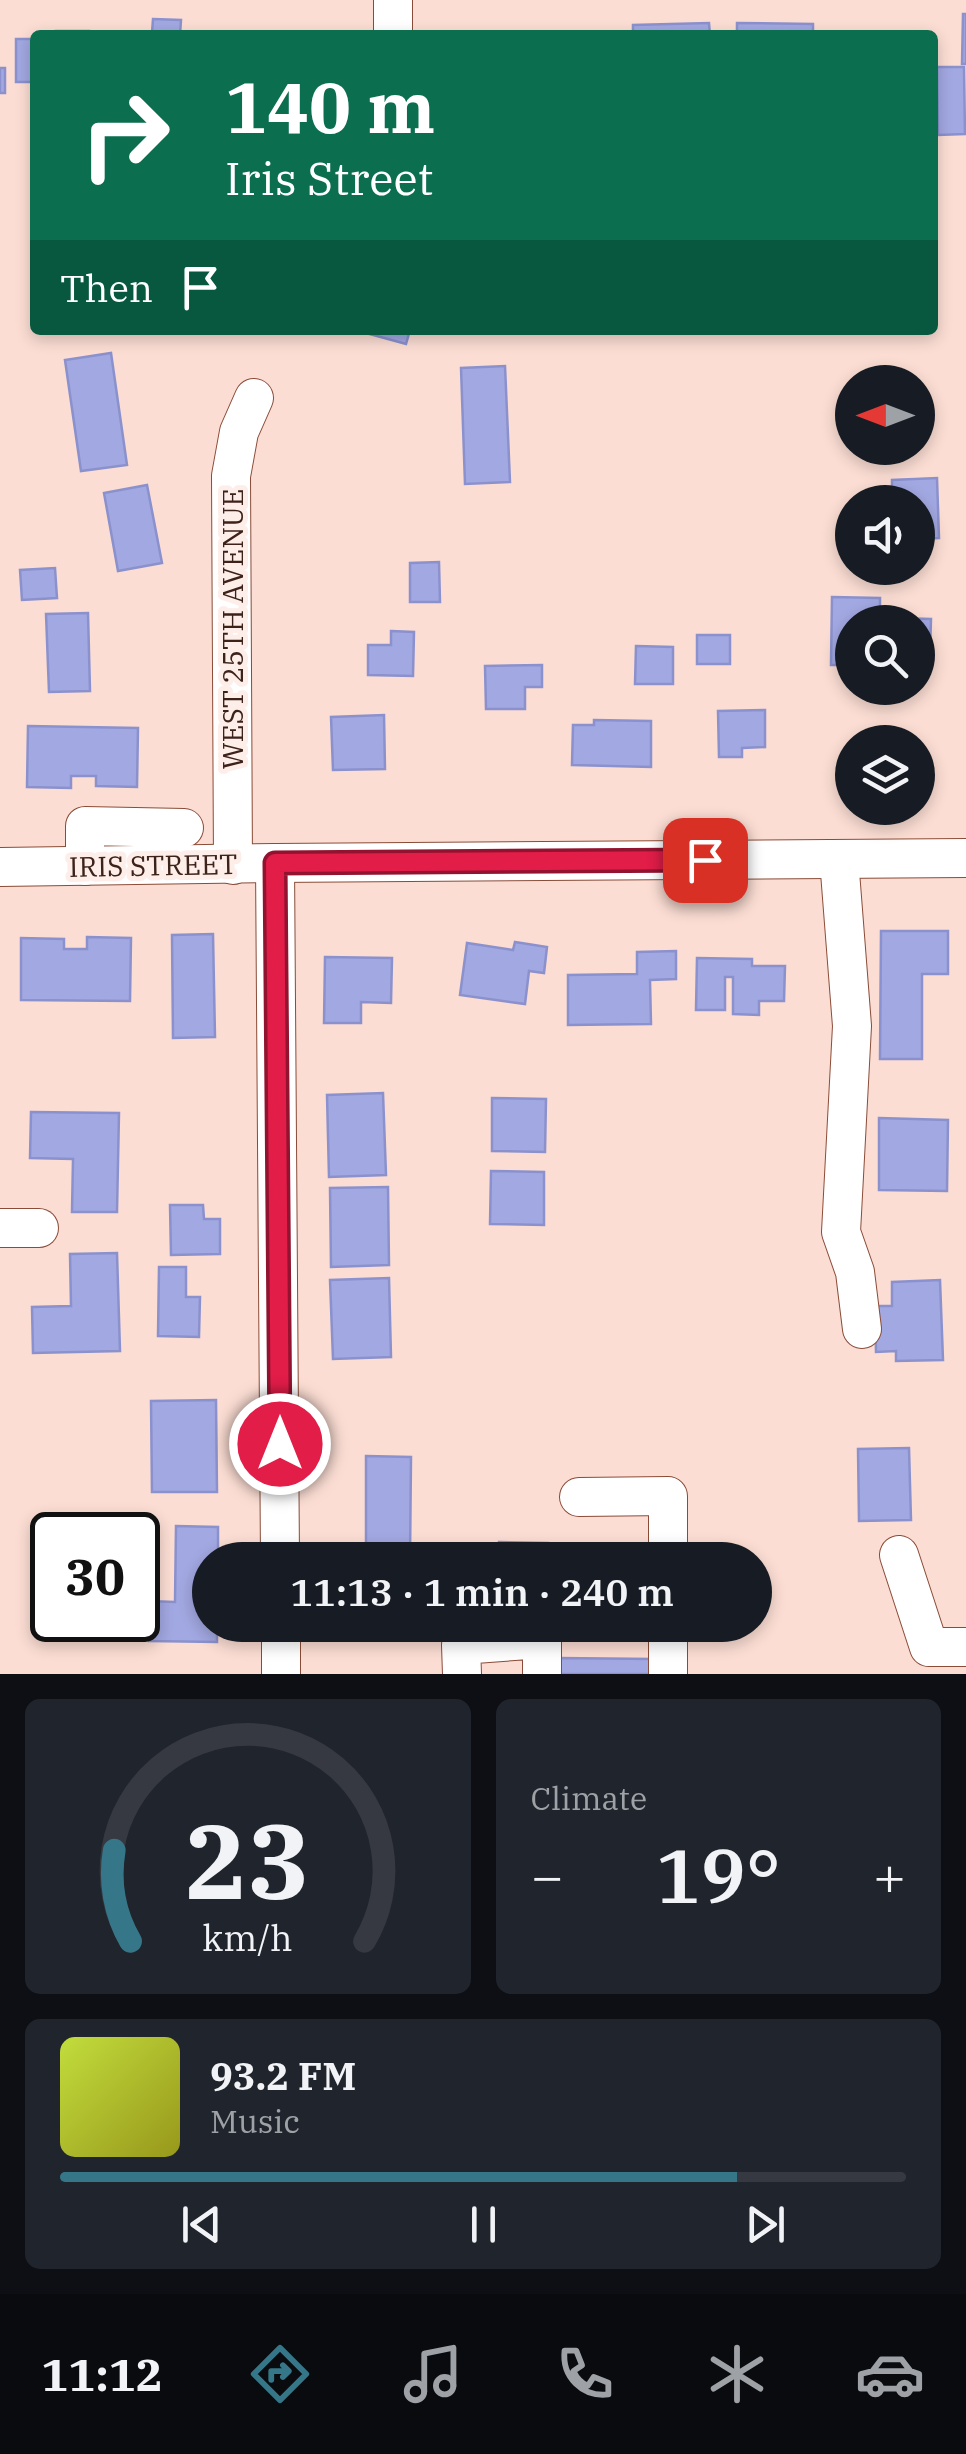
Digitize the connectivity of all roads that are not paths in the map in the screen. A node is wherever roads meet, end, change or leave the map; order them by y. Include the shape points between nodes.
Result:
1 (393, 0) edge
2 (393, 30) edge
3 (254, 398) dead end
4 (184, 828) dead end
5 (966, 858) edge
6 (839, 859) junction
7 (275, 863) junction
8 (232, 865) junction
9 (85, 866) junction
10 (0, 867) edge
11 (0, 1228) edge
12 (39, 1228) dead end
13 (862, 1328) dead end
14 (580, 1497) dead end
15 (280, 1542) edge
16 (668, 1542) edge
17 (899, 1555) dead end
18 (281, 1642) edge
19 (668, 1642) edge
20 (966, 1647) edge
21 (281, 1674) edge
22 (462, 1674) edge
23 (542, 1674) edge
24 (668, 1674) edge

1 - 2 street
3 - 8 street, WEST 25TH AVENUE via 231,476
4 - 9 street via 85,826
5 - 6 street, IRIS STREET
6 - 7 street, IRIS STREET
6 - 13 street via 852,1026 841,1232 856,1272
7 - 8 street, IRIS STREET
7 - 15 street
8 - 9 street, IRIS STREET
9 - 10 street, IRIS STREET
11 - 12 street
14 - 16 street via 668,1496
17 - 20 street via 929,1647
18 - 21 street
19 - 24 street
22 - 23 street via 461,1645 542,1639

